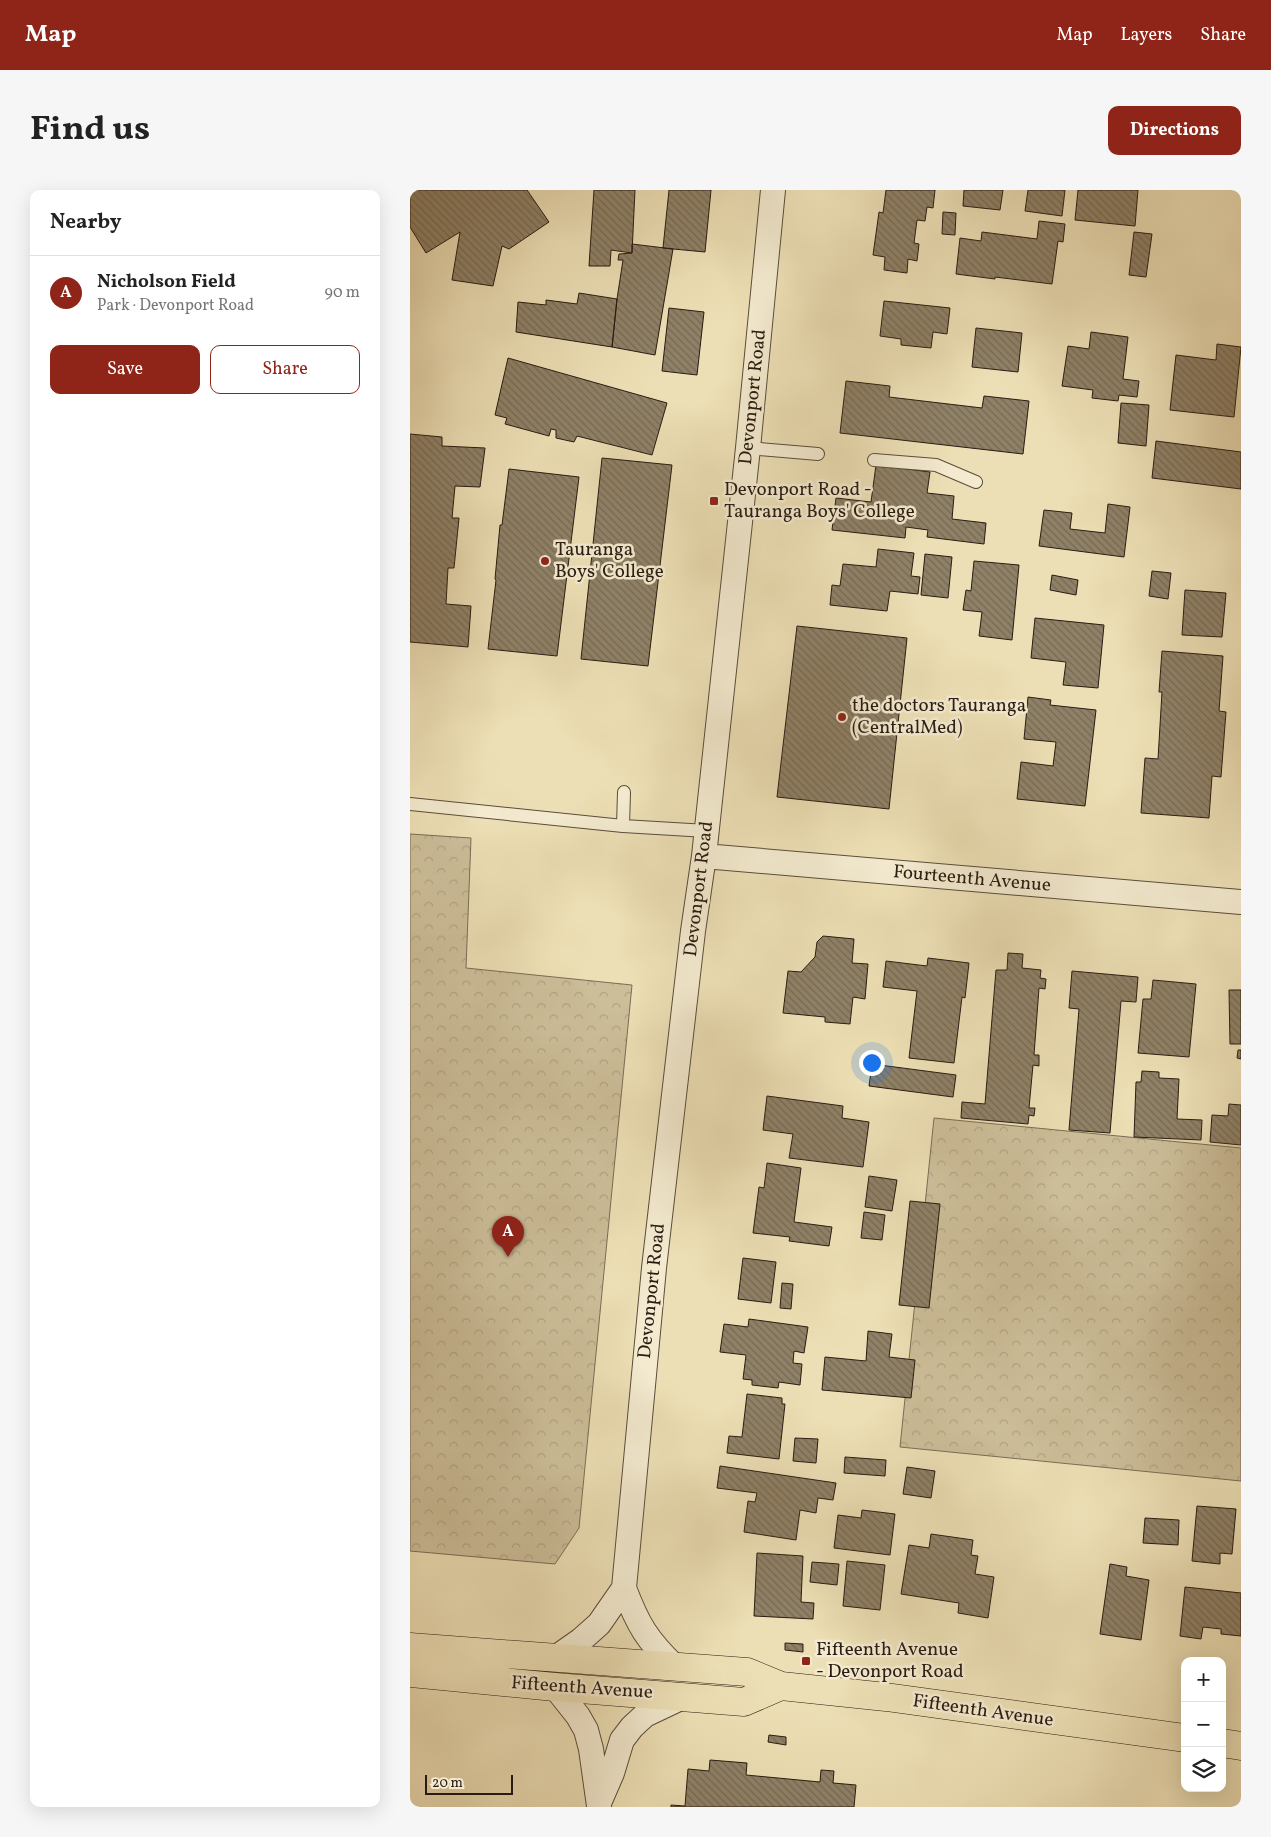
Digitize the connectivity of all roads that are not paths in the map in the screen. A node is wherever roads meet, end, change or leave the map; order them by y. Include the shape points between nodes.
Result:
1 (773, 190) edge
2 (748, 448) junction
3 (818, 454) dead end
4 (874, 460) dead end
5 (976, 482) dead end
6 (624, 792) dead end
7 (410, 804) edge
8 (623, 826) junction
9 (706, 831) junction
10 (704, 856) junction
11 (1241, 902) edge
12 (624, 1588) junction
13 (410, 1646) edge
14 (554, 1658) junction
15 (675, 1667) junction
16 (410, 1673) edge
17 (781, 1686) junction
18 (555, 1687) junction
19 (685, 1696) junction
20 (1181, 1737) edge
21 (1226, 1744) edge
22 (1241, 1746) edge
23 (599, 1805) edge

1 - 2 street, Devonport Road
2 - 3 lane
2 - 9 street, Devonport Road
4 - 5 lane via 936,465
6 - 8 lane
7 - 8 lane
8 - 9 lane
9 - 10 street, Devonport Road
10 - 11 street, Fourteenth Avenue
10 - 12 street, Devonport Road via 654,1268
12 - 14 street, Devonport Road via 599,1624
12 - 15 street, Devonport Road via 646,1637
13 - 14 main road, Fifteenth Avenue
14 - 15 main road, Fifteenth Avenue
15 - 17 main road, Fifteenth Avenue via 747,1672
16 - 18 main road, Fifteenth Avenue
17 - 19 main road, Fifteenth Avenue via 744,1702
17 - 20 main road, Fifteenth Avenue
18 - 19 main road, Fifteenth Avenue
18 - 23 street via 586,1730
19 - 23 street via 645,1715 632,1727 622,1740
21 - 22 main road

